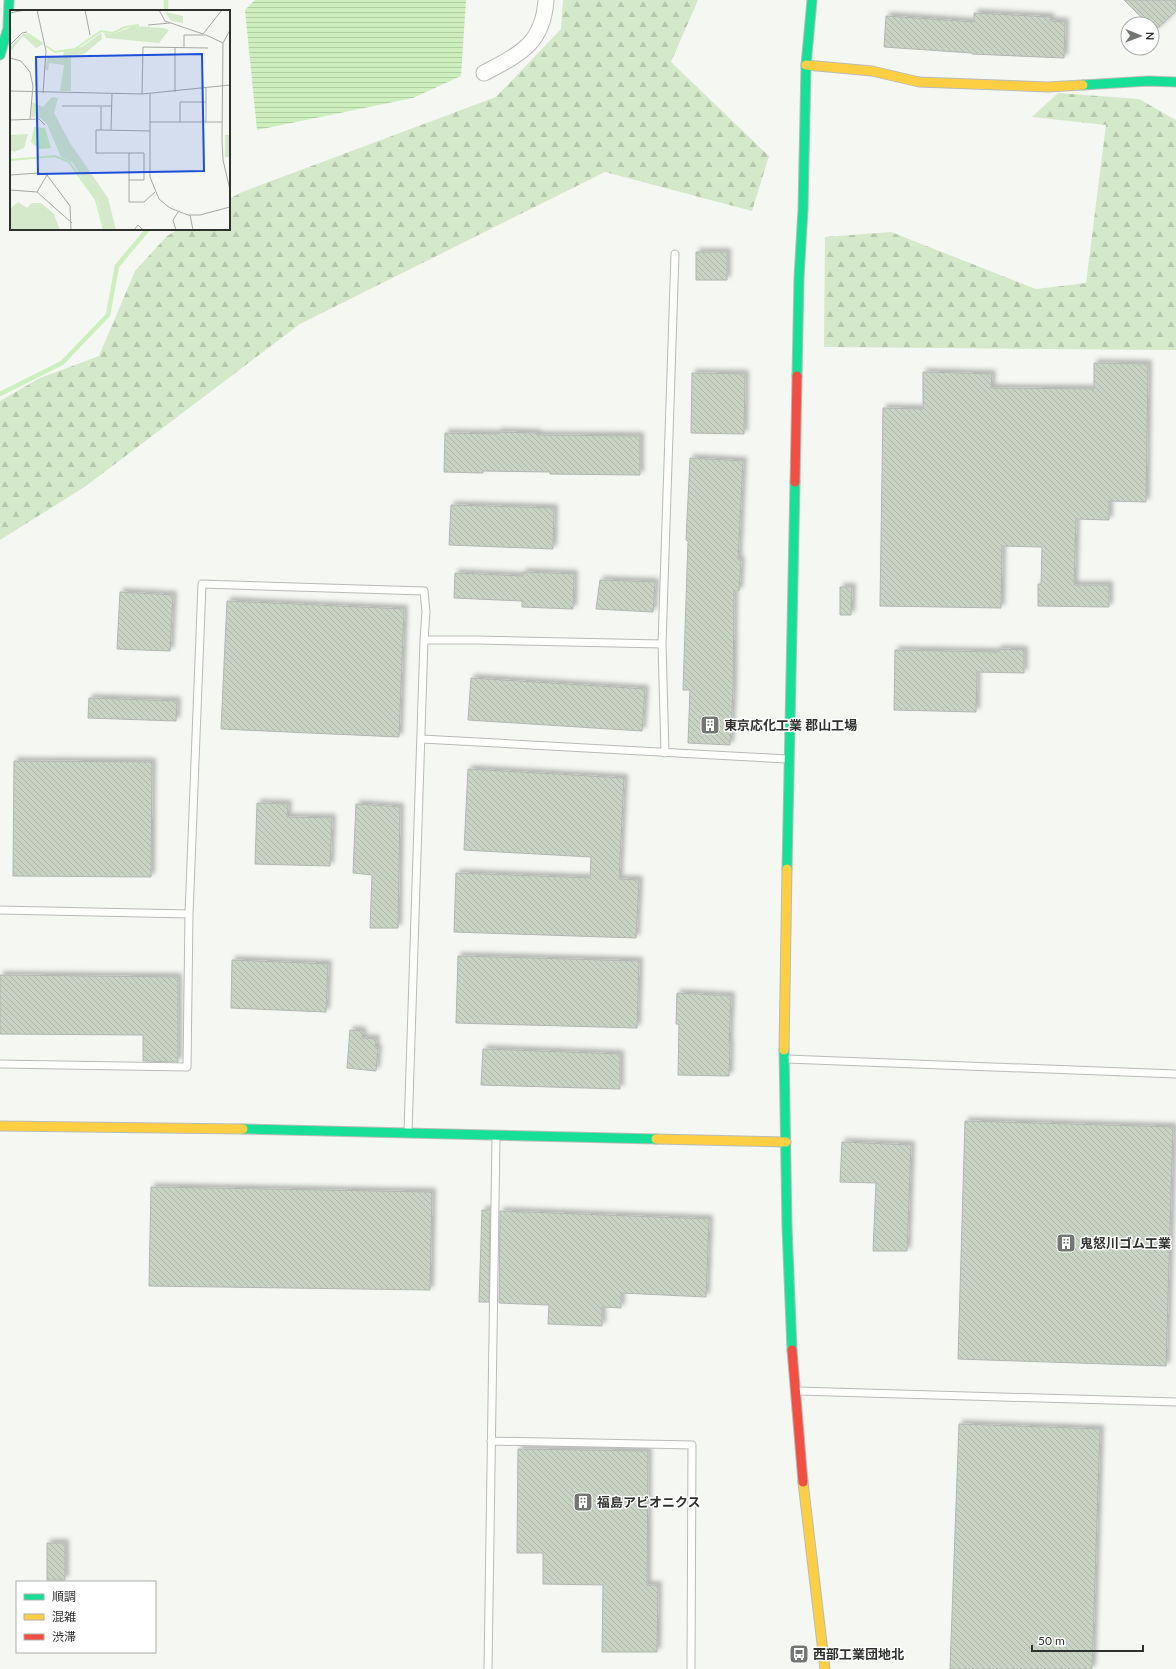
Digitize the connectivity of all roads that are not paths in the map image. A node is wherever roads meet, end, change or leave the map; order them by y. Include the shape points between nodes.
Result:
1 (9, 0) edge
2 (546, 0) edge
3 (812, 0) edge
4 (0, 55) edge
5 (806, 65) junction
6 (484, 73) dead end
7 (1176, 82) edge
8 (675, 254) dead end
9 (424, 640) junction
10 (662, 644) junction
11 (422, 739) junction
12 (665, 753) junction
13 (790, 760) junction
14 (0, 910) edge
15 (189, 914) junction
16 (784, 1059) junction
17 (0, 1064) edge
18 (1176, 1074) edge
19 (0, 1126) edge
20 (408, 1133) junction
21 (496, 1136) junction
22 (786, 1142) junction
23 (795, 1391) junction
24 (1176, 1402) edge
25 (492, 1441) junction
26 (488, 1669) edge
27 (691, 1669) edge
28 (825, 1669) edge

1 - 4 street via 5,42
2 - 6 street via 545,17 535,39 517,55
3 - 5 street
5 - 7 street via 872,71 919,82 1048,87 1148,80
5 - 13 street
8 - 10 lane
9 - 10 lane
9 - 11 lane
9 - 15 lane via 424,591 202,584
10 - 12 lane
11 - 12 lane
11 - 20 lane
12 - 13 lane
13 - 16 street
14 - 15 lane
15 - 17 lane via 187,1067
16 - 18 lane
16 - 22 street
19 - 20 street
20 - 21 street
21 - 22 street
21 - 25 lane
22 - 23 street
23 - 24 lane
23 - 28 street
25 - 26 lane
25 - 27 lane via 692,1445

